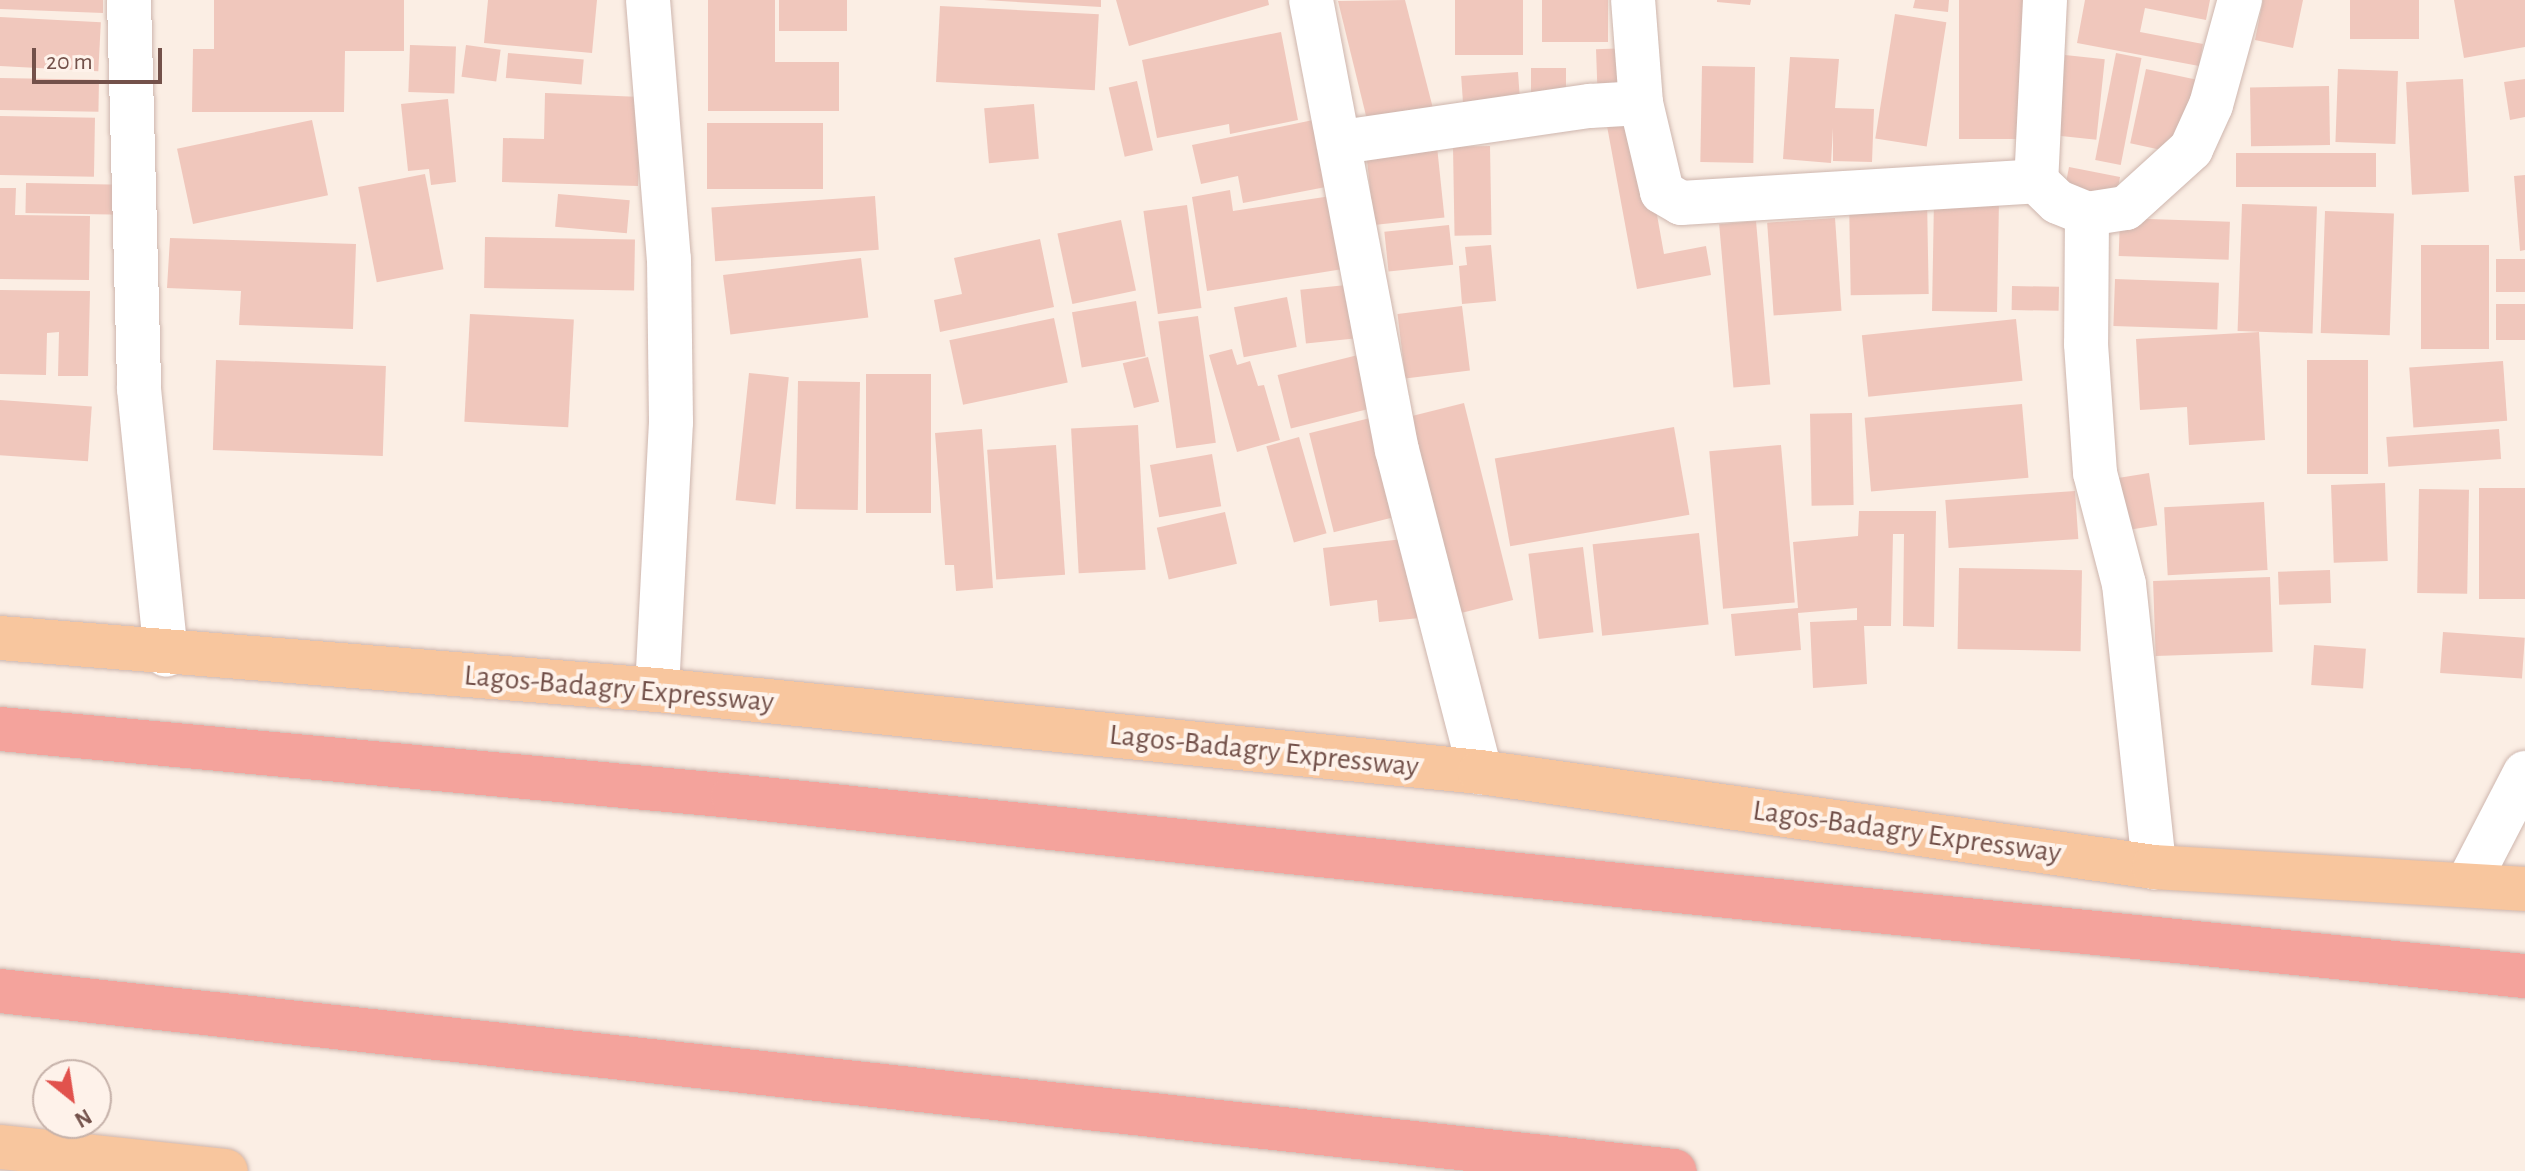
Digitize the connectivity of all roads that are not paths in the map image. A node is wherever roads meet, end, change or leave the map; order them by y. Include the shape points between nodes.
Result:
1 (129, 0) edge
2 (648, 0) edge
3 (1311, 0) edge
4 (1633, 0) edge
5 (2045, 0) edge
6 (2240, 0) edge
7 (1641, 103) junction
8 (1342, 142) junction
9 (2036, 181) junction
10 (2087, 214) junction
11 (0, 638) edge
12 (166, 655) junction
13 (657, 690) junction
14 (0, 729) edge
15 (1480, 772) junction
16 (2525, 773) edge
17 (2154, 867) junction
18 (2468, 883) junction
19 (2525, 889) edge
20 (2525, 976) edge
21 (0, 991) edge
22 (0, 1147) edge
23 (93, 1164) edge
24 (226, 1171) edge
25 (1674, 1171) edge

1 - 12 street via 139,389
2 - 13 street via 670,274 671,422
3 - 8 street
4 - 7 street
5 - 9 street
6 - 10 street via 2211,105 2191,149 2126,208
7 - 8 street
7 - 9 street via 1662,192 1681,203
8 - 15 street via 1397,450
9 - 10 street via 2058,202
10 - 17 street via 2086,344 2095,473 2124,584
11 - 12 main road, Lagos-Badagry Expressway
12 - 13 main road, Lagos-Badagry Expressway
13 - 15 main road, Lagos-Badagry Expressway
14 - 20 highway via 733,796
15 - 17 main road, Lagos-Badagry Expressway
16 - 18 street
17 - 18 main road, Lagos-Badagry Expressway
18 - 19 main road, Lagos-Badagry Expressway
21 - 25 highway
22 - 23 main road
23 - 24 main road

